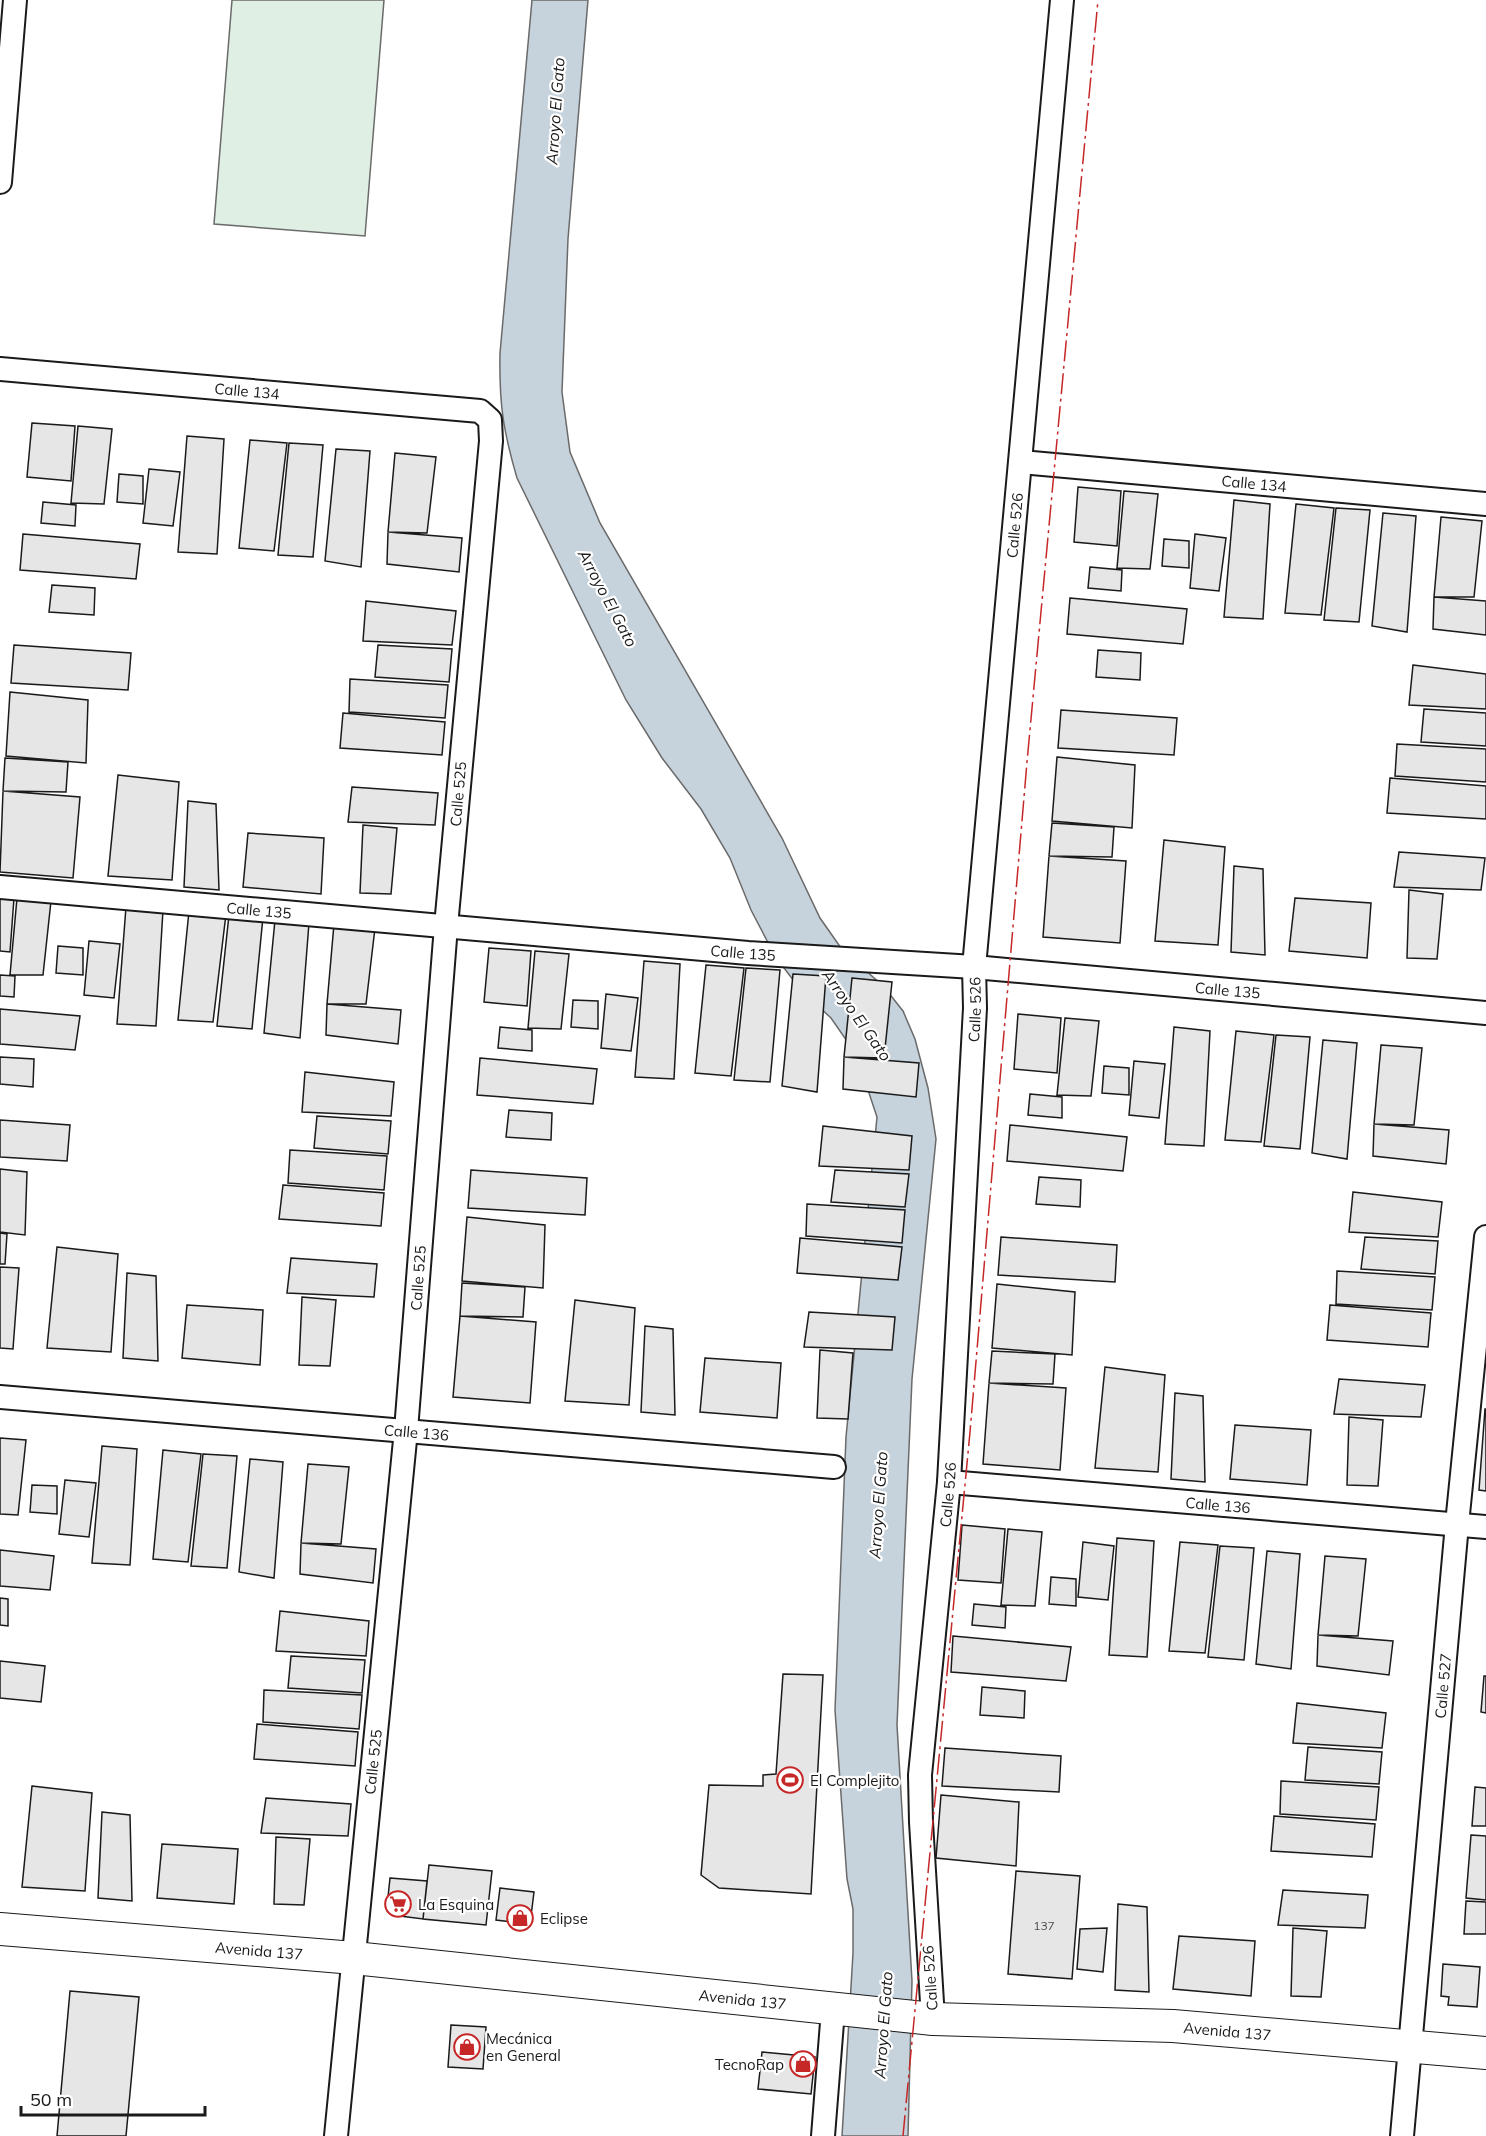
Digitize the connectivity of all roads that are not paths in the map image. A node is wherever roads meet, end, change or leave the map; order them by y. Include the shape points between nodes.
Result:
1 (15, 0) edge
2 (1062, 0) edge
3 (0, 182) edge
4 (0, 369) edge
5 (490, 420) joint
6 (1021, 462) junction
7 (1486, 504) edge
8 (0, 887) edge
9 (446, 926) junction
10 (974, 967) junction
11 (1486, 1013) edge
12 (1486, 1237) edge
13 (0, 1397) edge
14 (406, 1431) junction
15 (834, 1467) dead end
16 (949, 1482) junction
17 (1457, 1524) junction
18 (1486, 1527) edge
19 (0, 1929) edge
20 (354, 1958) junction
21 (833, 2010) junction
22 (933, 2019) junction
23 (1410, 2045) junction
24 (1486, 2053) edge
25 (336, 2136) edge
26 (823, 2136) edge
27 (1402, 2136) edge

1 - 3 street
2 - 6 street, Calle 526
4 - 5 street, Calle 134 via 480,411
5 - 9 street, Calle 525
6 - 7 street, Calle 134
6 - 10 street, Calle 526
8 - 9 street, Calle 135
9 - 10 street, Calle 135 via 748,953
9 - 14 street, Calle 525
10 - 11 street, Calle 135
10 - 16 street, Calle 526
12 - 17 street, Calle 527
13 - 14 street, Calle 136
14 - 15 street, Calle 136
14 - 20 street, Calle 525
16 - 17 street, Calle 136
16 - 22 street, Calle 526 via 920,1775
17 - 18 street, Calle 136
17 - 23 street, Calle 527
19 - 20 street, Avenida 137
20 - 21 street, Avenida 137
20 - 25 street, Calle 525
21 - 22 street, Avenida 137
21 - 26 street
22 - 23 street, Avenida 137 via 1173,2026
23 - 24 street, Avenida 137
23 - 27 street, Calle 527

